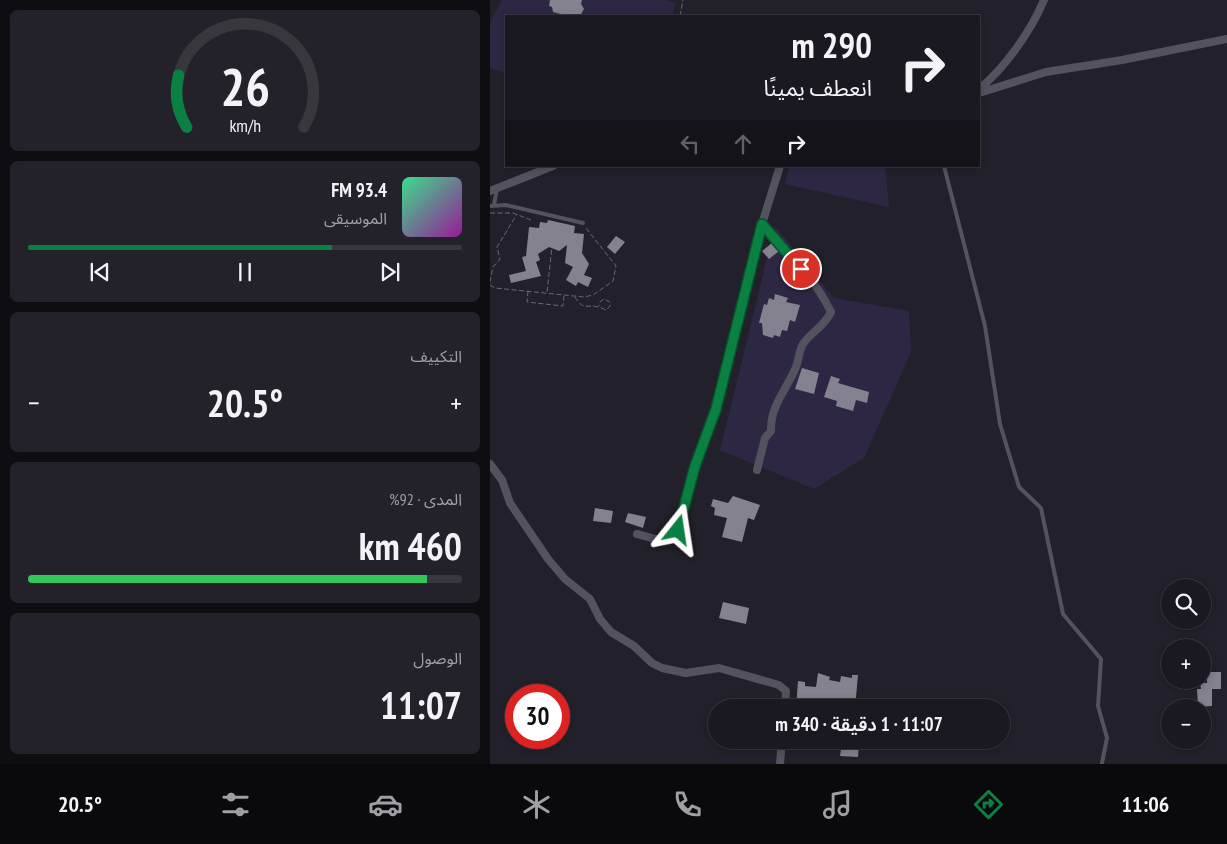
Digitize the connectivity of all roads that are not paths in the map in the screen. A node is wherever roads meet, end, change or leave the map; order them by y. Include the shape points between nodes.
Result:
1 (1044, 0) edge
2 (1227, 39) edge
3 (980, 90) edge
4 (980, 91) edge
5 (551, 167) edge
6 (780, 167) edge
7 (944, 167) edge
8 (494, 190) edge
9 (492, 205) edge
10 (583, 223) road end
11 (762, 224) junction
12 (490, 464) edge
13 (757, 470) dead end
14 (637, 534) dead end
15 (786, 699) edge
16 (781, 749) edge
17 (1102, 763) dead end
18 (780, 764) edge

1 - 3 street via 1030,29
2 - 4 street via 1046,72
5 - 8 street
6 - 11 street
7 - 17 lane via 984,326 1000,424 1019,487 1041,508 1063,614 1101,660 1098,706 1107,738
8 - 9 lane
9 - 10 lane via 506,205
11 - 13 street via 789,253 831,312 826,322 802,345 787,388 777,402
11 - 14 street via 716,409 695,466 678,530 674,537 662,541
12 - 15 street via 502,480 510,503 537,544 566,579 590,599 611,632 662,668 686,673 719,668 780,685 786,691
16 - 18 street

